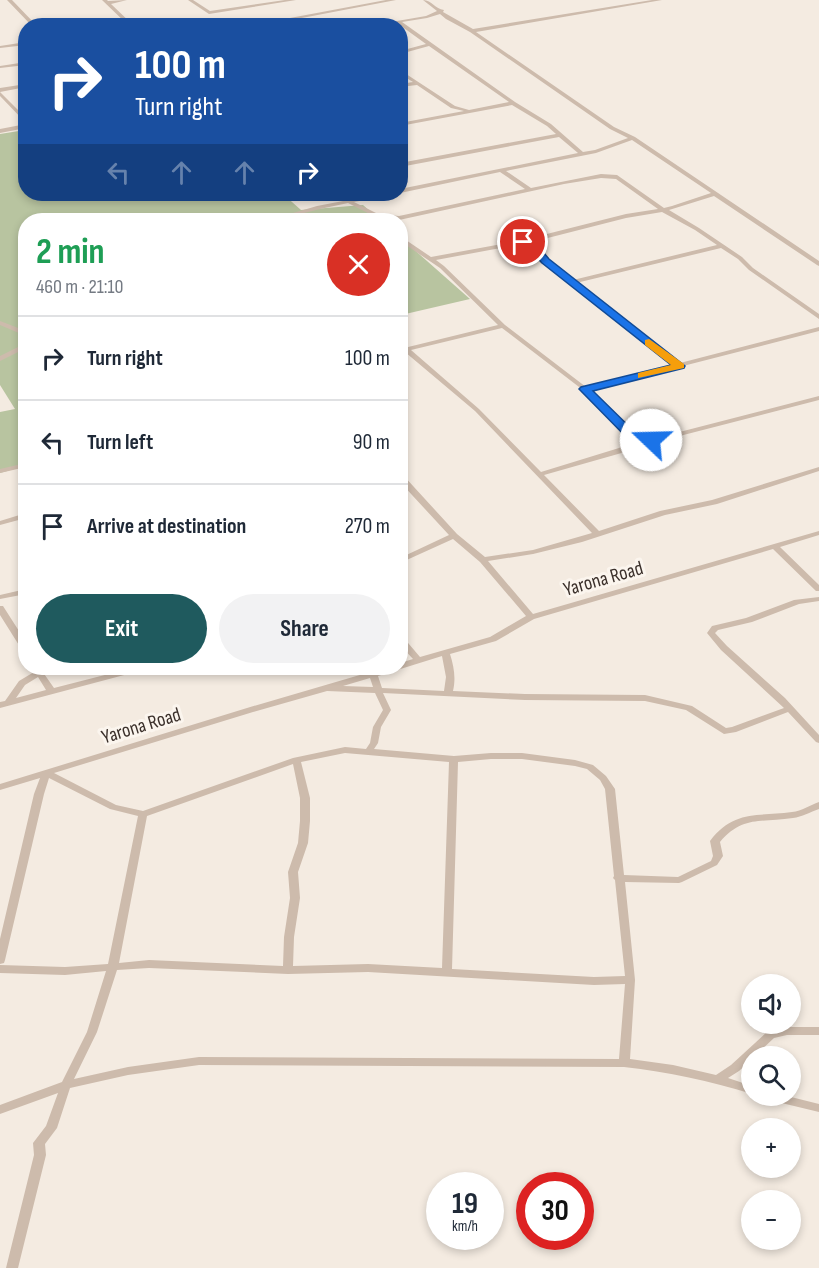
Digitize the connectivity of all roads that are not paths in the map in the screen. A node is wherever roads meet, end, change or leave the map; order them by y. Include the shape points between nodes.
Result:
1 (9, 0) edge
2 (125, 0) edge
3 (190, 0) edge
4 (294, 0) edge
5 (394, 0) edge
6 (425, 0) edge
7 (660, 0) edge
8 (105, 1) edge
9 (280, 1) edge
10 (442, 11) junction
11 (27, 18) edge
12 (123, 18) edge
13 (294, 18) edge
14 (408, 20) edge
15 (408, 29) edge
16 (472, 31) junction
17 (18, 44) edge
18 (430, 44) junction
19 (0, 47) edge
20 (408, 50) edge
21 (18, 64) edge
22 (0, 67) edge
23 (408, 77) edge
24 (417, 83) junction
25 (408, 85) edge
26 (18, 88) edge
27 (0, 91) edge
28 (513, 104) junction
29 (453, 107) junction
30 (471, 111) junction
31 (18, 114) edge
32 (447, 116) junction
33 (408, 123) edge
34 (18, 126) edge
35 (0, 131) edge
36 (559, 135) junction
37 (633, 138) junction
38 (581, 153) junction
39 (408, 163) edge
40 (501, 171) junction
41 (408, 189) edge
42 (529, 189) junction
43 (714, 194) junction
44 (353, 201) edge
45 (348, 202) junction
46 (662, 210) junction
47 (302, 213) edge
48 (372, 213) edge
49 (408, 216) edge
50 (523, 242) junction
51 (408, 244) edge
52 (720, 246) junction
53 (430, 259) junction
54 (819, 264) edge
55 (571, 282) junction
56 (819, 317) edge
57 (0, 323) edge
58 (503, 326) junction
59 (819, 329) edge
60 (18, 331) edge
61 (18, 349) edge
62 (408, 350) edge
63 (408, 354) edge
64 (0, 359) edge
65 (680, 366) junction
66 (585, 389) junction
67 (819, 398) edge
68 (638, 442) junction
69 (18, 467) edge
70 (819, 469) edge
71 (0, 471) edge
72 (540, 474) junction
73 (408, 486) edge
74 (18, 517) edge
75 (0, 523) edge
76 (819, 533) edge
77 (597, 534) junction
78 (454, 536) junction
79 (775, 546) junction
80 (408, 557) edge
81 (483, 560) junction
82 (819, 589) edge
83 (18, 593) edge
84 (0, 597) edge
85 (819, 599) edge
86 (0, 608) edge
87 (531, 617) junction
88 (18, 637) edge
89 (408, 648) edge
90 (444, 653) junction
91 (419, 661) junction
92 (408, 664) edge
93 (31, 675) edge
94 (40, 675) edge
95 (114, 675) edge
96 (370, 675) edge
97 (373, 675) edge
98 (328, 688) junction
99 (379, 689) junction
100 (52, 692) junction
101 (448, 692) junction
102 (4, 704) edge
103 (789, 709) junction
104 (819, 740) edge
105 (368, 752) junction
106 (454, 759) junction
107 (296, 760) junction
108 (46, 773) junction
109 (0, 787) edge
110 (819, 805) edge
111 (142, 814) junction
112 (618, 878) junction
113 (0, 960) edge
114 (113, 966) junction
115 (0, 969) edge
116 (288, 970) junction
117 (447, 972) junction
118 (630, 980) junction
119 (819, 1031) edge
120 (624, 1063) junction
121 (718, 1078) junction
122 (66, 1085) junction
123 (741, 1086) edge
124 (0, 1101) edge
125 (19, 1102) junction
126 (801, 1104) edge
127 (819, 1108) edge
128 (0, 1110) edge
129 (12, 1268) edge

1 - 11 street
2 - 8 street
3 - 9 street via 209,13
4 - 9 street
5 - 13 street
6 - 10 street
7 - 16 street
8 - 12 street
10 - 14 street
10 - 16 street
15 - 18 street
16 - 37 street via 612,128
17 - 19 street
18 - 20 street
18 - 28 street
21 - 22 street
23 - 24 street
24 - 25 street
24 - 29 street
26 - 27 street
27 - 31 street
28 - 30 street
28 - 36 street
29 - 30 street
29 - 32 street
30 - 32 street
32 - 33 street
34 - 35 street
36 - 38 street
36 - 39 street
37 - 38 street
37 - 43 street
38 - 40 street
40 - 41 street
40 - 42 street
42 - 46 street via 610,176 622,178
42 - 49 street
43 - 46 street
43 - 54 street
44 - 45 street
45 - 47 street
45 - 48 street
46 - 50 street
46 - 52 street
50 - 53 street
50 - 55 street
51 - 53 street
52 - 55 street
52 - 56 street
53 - 58 street
55 - 65 street
57 - 60 street
58 - 62 street
58 - 66 street
59 - 65 street
61 - 64 street
63 - 72 street via 477,410
65 - 66 street
66 - 68 street
67 - 68 street
68 - 72 street
69 - 71 street
70 - 77 street
72 - 77 street
73 - 78 street
74 - 75 street
76 - 79 street, Yarona Road
77 - 81 street via 533,552
78 - 80 street
78 - 81 street
79 - 82 street
79 - 87 street, Yarona Road
81 - 87 street
83 - 84 street
85 - 103 street via 797,602 715,628 711,633
86 - 88 street
87 - 90 street, Yarona Road via 493,639
89 - 91 street
90 - 91 street, Yarona Road
90 - 101 street via 450,669
91 - 92 street, Yarona Road
93 - 102 street
94 - 100 street
95 - 100 street
96 - 98 street, Yarona Road
97 - 99 street
98 - 99 street
98 - 108 street, Yarona Road
99 - 101 street via 414,694
99 - 105 street via 378,695 387,710
100 - 102 street
101 - 103 street via 645,698 689,708 724,731
103 - 104 street
105 - 106 street
105 - 107 street via 332,752
106 - 112 street via 522,756 590,767 610,789
106 - 117 street
107 - 111 street
107 - 116 street via 306,821 293,873 295,898
108 - 109 street, Yarona Road
108 - 111 street via 113,807
108 - 113 street
110 - 112 street via 794,815 744,820 728,826 715,841 718,856 714,862 679,880
111 - 114 street
112 - 118 street
114 - 115 street via 65,971
114 - 116 street
114 - 122 street via 92,1032
116 - 117 street via 368,968
117 - 118 street
118 - 120 street
119 - 121 street via 771,1035
120 - 121 street via 668,1066
120 - 122 street via 199,1061
121 - 123 street
122 - 125 street
122 - 129 street via 51,1128 39,1143 40,1155
124 - 125 street
125 - 128 street
126 - 127 street

